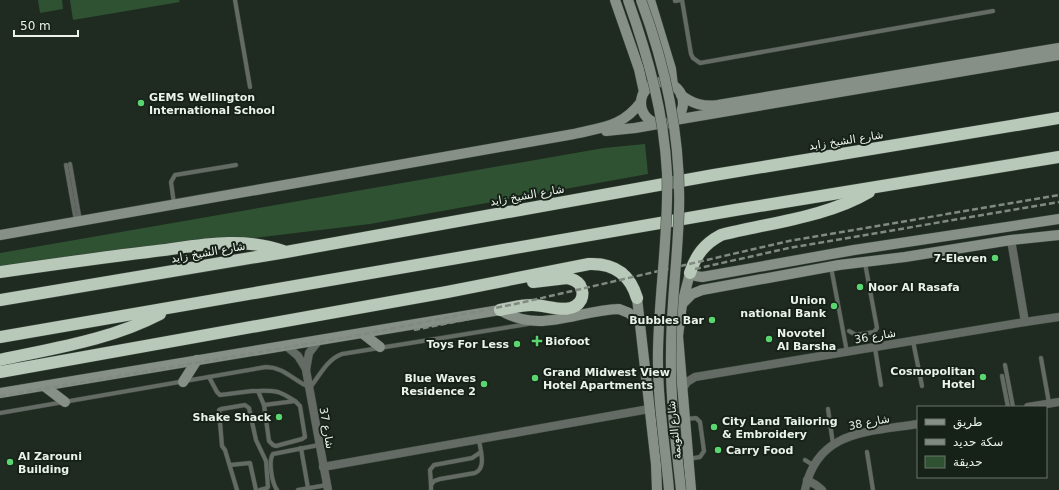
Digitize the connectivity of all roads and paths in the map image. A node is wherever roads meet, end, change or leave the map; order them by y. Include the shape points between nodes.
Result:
1 (235, 0) edge
2 (615, 0) edge
3 (628, 0) edge
4 (641, 0) edge
5 (650, 0) edge
6 (682, 0) edge
7 (675, 1) dead end
8 (993, 11) dead end
9 (1059, 48) edge
10 (1059, 55) edge
11 (673, 86) junction
12 (250, 87) dead end
13 (681, 96) junction
14 (643, 97) junction
15 (1059, 117) edge
16 (675, 120) junction
17 (658, 124) junction
18 (574, 134) junction
19 (1059, 157) edge
20 (68, 164) dead end
21 (236, 165) dead end
22 (876, 188) junction
23 (174, 204) junction
24 (1059, 219) edge
25 (78, 221) junction
26 (1059, 225) edge
27 (0, 235) edge
28 (1059, 235) edge
29 (1011, 240) junction
30 (286, 252) junction
31 (865, 262) junction
32 (831, 267) junction
33 (0, 272) edge
34 (690, 273) junction
35 (447, 292) junction
36 (637, 298) joint
37 (0, 300) edge
38 (682, 304) junction
39 (170, 308) junction
40 (500, 310) junction
41 (1059, 317) edge
42 (538, 322) junction
43 (639, 322) junction
44 (1025, 322) junction
45 (849, 331) dead end
46 (362, 333) junction
47 (0, 337) edge
48 (319, 340) junction
49 (913, 341) junction
50 (285, 345) junction
51 (380, 348) junction
52 (875, 348) junction
53 (847, 352) junction
54 (1041, 358) dead end
55 (0, 360) edge
56 (197, 360) junction
57 (1005, 365) dead end
58 (680, 369) junction
59 (306, 370) junction
60 (0, 372) edge
61 (215, 376) junction
62 (1002, 376) dead end
63 (209, 377) junction
64 (695, 377) junction
65 (183, 382) junction
66 (880, 385) dead end
67 (44, 386) junction
68 (922, 386) dead end
69 (309, 388) junction
70 (216, 389) junction
71 (682, 390) junction
72 (258, 391) junction
73 (0, 393) edge
74 (296, 400) junction
75 (65, 402) junction
76 (1059, 402) edge
77 (1049, 404) junction
78 (264, 405) junction
79 (1008, 406) edge
80 (1013, 406) edge
81 (1035, 406) edge
82 (649, 409) junction
83 (828, 410) dead end
84 (0, 413) edge
85 (685, 419) junction
86 (917, 424) edge
87 (479, 438) junction
88 (833, 444) junction
89 (319, 445) junction
90 (301, 448) junction
91 (481, 452) junction
92 (867, 452) dead end
93 (689, 460) junction
94 (805, 460) dead end
95 (656, 464) junction
96 (813, 464) junction
97 (230, 465) junction
98 (323, 467) junction
99 (807, 480) junction
100 (308, 488) junction
101 (327, 488) edge
102 (431, 488) edge
103 (237, 490) edge
104 (256, 490) edge
105 (260, 490) edge
106 (277, 490) edge
107 (298, 490) edge
108 (659, 490) edge
109 (669, 490) edge
110 (681, 490) edge
111 (691, 490) edge
112 (805, 490) edge
113 (822, 490) edge
114 (873, 490) edge

1 - 12 lane
2 - 14 street via 639,69
3 - 109 street, bridge via 655,89 667,173 658,353
4 - 110 street, bridge via 661,62 675,137 679,208 671,384
5 - 11 street via 671,69
6 - 7 lane
6 - 8 lane via 691,54 700,63
9 - 13 street via 718,105 698,105
10 - 16 street
11 - 13 street
11 - 14 street via 663,82 657,83 652,85
13 - 16 street via 681,111
14 - 17 street via 644,113 647,118
14 - 18 street via 634,112 623,120
15 - 30 highway, شارع الشيخ زايد via 714,175
16 - 17 street
17 - 18 street
18 - 23 street
19 - 22 highway
20 - 25 lane
21 - 23 lane via 175,175 171,182
22 - 34 highway via 832,208 721,235 698,254
22 - 39 highway
23 - 25 street
24 - 34 street via 862,248 702,277
25 - 27 street
26 - 29 street via 1021,230
28 - 29 street
29 - 31 street
29 - 44 street
30 - 33 highway via 256,244 226,242
30 - 37 highway, شارع الشيخ زايد
31 - 32 street
31 - 45 lane via 877,328 874,332 856,335
32 - 38 street via 702,290 692,294
32 - 53 lane
34 - 38 street, شارع الثويمة
35 - 36 highway via 597,263 613,267 623,274 631,283
35 - 40 highway via 567,278 579,284 583,292 578,305 570,309 531,305
35 - 60 highway
36 - 43 street, شارع الثويمة
38 - 58 street, شارع الثويمة via 678,336
39 - 47 highway
39 - 55 highway via 90,342
40 - 42 street via 518,319
40 - 46 street
41 - 44 street, شارع 36
42 - 43 street via 619,309 629,313
42 - 51 lane
43 - 82 street, شارع الثويمة
44 - 49 street, شارع 36
46 - 48 street
46 - 51 street
48 - 50 street
48 - 59 street, شارع 37 via 309,353
49 - 52 street, شارع 36
49 - 68 lane
50 - 56 street
50 - 59 street, شارع 37 via 298,356
51 - 69 lane via 342,354 334,358
52 - 53 street, شارع 36
52 - 66 lane
53 - 64 street, شارع 36
54 - 77 lane
56 - 65 street
56 - 67 street
57 - 80 lane
58 - 64 street
58 - 71 street, شارع الثويمة
59 - 69 street, شارع 37
61 - 63 lane
61 - 69 lane via 270,367 282,370
61 - 70 lane
62 - 79 lane
63 - 65 lane
63 - 70 lane
64 - 71 street via 687,382
65 - 75 lane
67 - 73 street
67 - 75 street
69 - 89 street, شارع 37
70 - 72 lane via 218,394 222,395
71 - 85 street, شارع الثويمة
72 - 74 lane via 277,392
72 - 78 lane
74 - 78 lane
74 - 78 lane via 300,406 305,437 276,446 269,441
75 - 84 lane
76 - 77 street
77 - 81 street
82 - 87 street
82 - 95 street, شارع الثويمة
83 - 88 lane
85 - 93 street, شارع الثويمة
85 - 93 lane via 699,420 704,451 700,457
86 - 88 street, شارع 38 via 857,434
87 - 91 lane
87 - 98 street
88 - 96 street, شارع 38
89 - 90 lane
89 - 98 street, شارع 37
90 - 100 lane
90 - 106 lane via 271,456 274,485
91 - 102 lane via 472,458 434,465 429,474
91 - 102 lane via 483,464 478,472 434,481
92 - 114 lane
93 - 95 street via 673,473 664,471
93 - 111 street, شارع الثويمة
94 - 96 lane
95 - 108 street, شارع الثويمة
96 - 99 street, شارع 38
97 - 103 lane
97 - 104 lane via 250,463
97 - 105 lane via 222,446 219,410 245,405 249,408 256,440 266,461 268,487
98 - 101 street, شارع 37
99 - 112 street, شارع 38
99 - 113 street
100 - 101 lane
100 - 107 lane
108 - 111 street via 666,483 674,481

